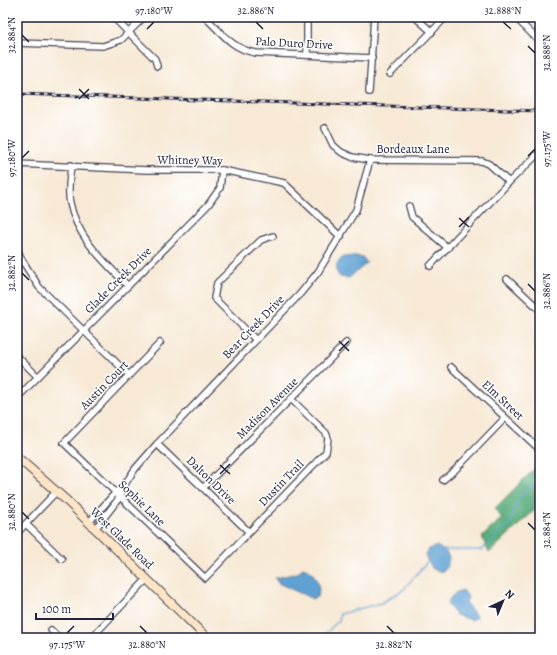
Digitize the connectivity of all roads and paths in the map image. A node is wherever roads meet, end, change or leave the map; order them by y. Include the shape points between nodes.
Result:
1 (113, 17) edge
2 (144, 17) edge
3 (205, 17) edge
4 (307, 17) edge
5 (374, 17) edge
6 (415, 17) edge
7 (446, 17) edge
8 (515, 17) edge
9 (128, 32) junction
10 (432, 32) junction
11 (540, 42) edge
12 (17, 43) edge
13 (307, 55) junction
14 (372, 58) junction
15 (157, 66) dead end
16 (390, 74) dead end
17 (369, 92) dead end
18 (326, 128) dead end
19 (540, 152) edge
20 (370, 160) junction
21 (17, 164) edge
22 (71, 166) junction
23 (222, 170) junction
24 (509, 182) junction
25 (409, 206) dead end
26 (273, 236) dead end
27 (341, 237) junction
28 (448, 248) junction
29 (17, 249) edge
30 (430, 266) dead end
31 (507, 279) dead end
32 (128, 286) junction
33 (540, 310) edge
34 (83, 331) junction
35 (256, 340) junction
36 (160, 343) dead end
37 (346, 343) dead end
38 (17, 356) edge
39 (451, 367) dead end
40 (129, 375) junction
41 (38, 377) junction
42 (17, 398) edge
43 (291, 399) junction
44 (505, 418) junction
45 (64, 443) joint
46 (157, 444) junction
47 (540, 448) edge
48 (17, 457) edge
49 (443, 480) dead end
50 (203, 488) junction
51 (121, 490) junction
52 (56, 492) junction
53 (115, 492) junction
54 (120, 497) junction
55 (89, 522) junction
56 (26, 524) junction
57 (95, 529) junction
58 (249, 532) junction
59 (17, 533) edge
60 (62, 559) dead end
61 (205, 578) joint
62 (147, 579) junction
63 (51, 630) dead end
64 (59, 638) edge
65 (91, 638) edge
66 (207, 638) edge

1 - 9 street
2 - 9 street
3 - 13 street, Palo Duro Drive via 243,51
4 - 13 street
5 - 14 street
6 - 10 street
7 - 10 street
8 - 11 street
9 - 12 street via 121,40 103,46
9 - 15 street via 154,58
10 - 16 street
13 - 14 street, Palo Duro Drive
14 - 17 street
18 - 20 street, Bordeaux Lane via 333,144 341,152
19 - 24 street
20 - 24 street, Bordeaux Lane via 482,161 490,164
20 - 27 street, Bear Creek Drive via 356,210
21 - 22 street, Whitney Way
22 - 23 street, Whitney Way
22 - 32 street via 69,202 79,230
23 - 27 street, Whitney Way via 284,183
23 - 32 street, Glade Creek Drive via 220,188 208,205
24 - 28 street
25 - 28 street via 412,217
26 - 35 street via 261,240 216,283 214,298
27 - 35 street, Bear Creek Drive via 300,294
28 - 30 street
29 - 34 street via 39,287
31 - 33 street
32 - 34 street, Glade Creek Drive
34 - 40 street
34 - 41 street, Glade Creek Drive
35 - 46 street, Bear Creek Drive
36 - 40 street, Austin Court
37 - 43 street, Madison Avenue
38 - 41 street
39 - 44 street, Elm Street
40 - 45 street, Austin Court
41 - 42 street, Glade Creek Drive
43 - 50 street, Madison Avenue
43 - 58 street, Dustin Trail via 326,433 326,452
44 - 47 street, Elm Street
44 - 49 street
45 - 53 street, Sophie Lane
46 - 50 street, Dalton Drive
46 - 51 street, Bear Creek Drive
48 - 52 main road, West Glade Road
50 - 58 street, Dalton Drive
51 - 53 street
51 - 54 street, Bear Creek Drive
52 - 55 main road, West Glade Road
52 - 56 street
53 - 54 street, Sophie Lane
53 - 55 street
54 - 57 street, Bear Creek Drive
54 - 61 street, Sophie Lane
55 - 57 main road, West Glade Road
56 - 59 street
56 - 60 street
57 - 62 main road, West Glade Road
58 - 61 street, Dustin Trail
62 - 65 street
62 - 66 main road, West Glade Road
63 - 64 street

